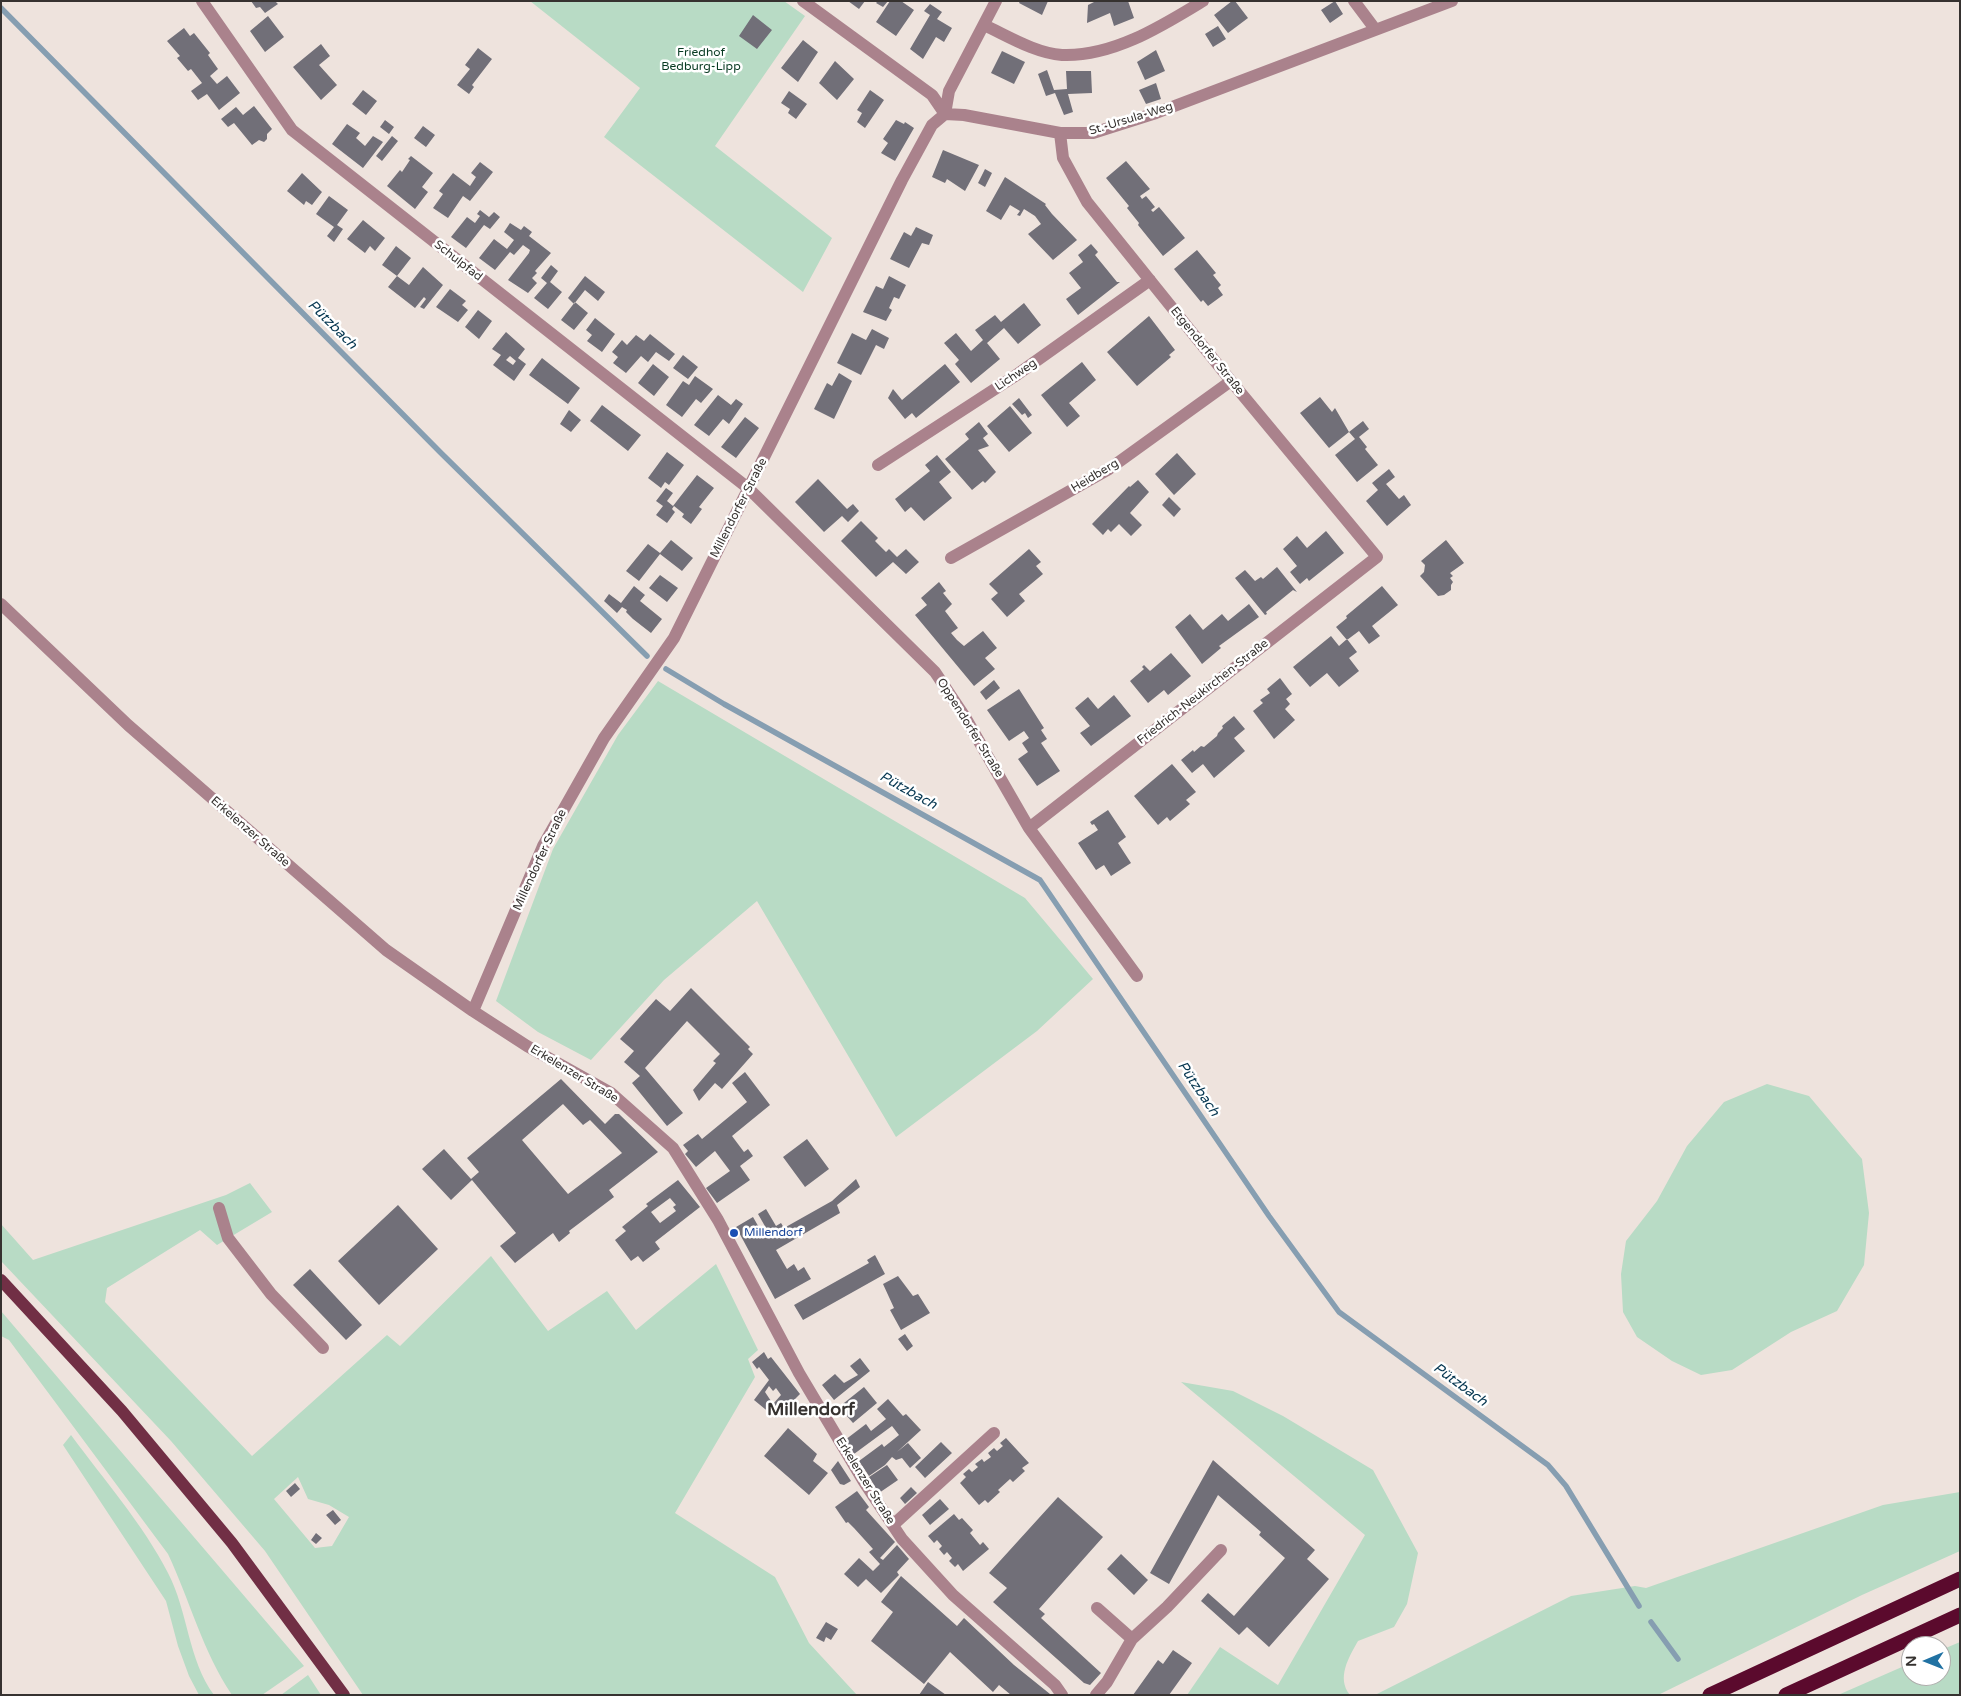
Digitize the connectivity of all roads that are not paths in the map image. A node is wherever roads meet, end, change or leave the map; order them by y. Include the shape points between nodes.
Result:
1 (202, 1) edge
2 (803, 1) edge
3 (996, 1) edge
4 (1204, 1) edge
5 (1354, 1) edge
6 (1452, 1) edge
7 (984, 25) junction
8 (1375, 29) junction
9 (945, 114) junction
10 (1060, 133) junction
11 (1150, 280) junction
12 (1232, 381) junction
13 (878, 464) dead end
14 (748, 488) junction
15 (1377, 557) joint
16 (951, 558) dead end
17 (1, 604) edge
18 (1029, 828) junction
19 (1137, 976) dead end
20 (473, 1011) junction
21 (218, 1208) dead end
22 (1, 1280) edge
23 (323, 1348) dead end
24 (994, 1433) dead end
25 (893, 1525) junction
26 (1221, 1550) dead end
27 (1960, 1579) edge
28 (1097, 1608) dead end
29 (1960, 1615) edge
30 (1132, 1639) junction
31 (344, 1695) edge
32 (1062, 1695) edge
33 (1096, 1695) edge
34 (1710, 1695) edge
35 (1786, 1695) edge

1 - 14 street, Schulpfad via 292,130
2 - 9 street via 932,95
3 - 7 street
4 - 7 street via 1133,40 1062,55 1035,48
5 - 8 street
6 - 8 street, St.-Ursula-Weg
7 - 9 street via 949,91
8 - 10 street, St.-Ursula-Weg via 1156,113 1093,133
9 - 10 street, St.-Ursula-Weg
9 - 14 street, Millendorfer Straße via 932,125 902,180
10 - 11 street, Etgendorfer Straße via 1063,158 1087,202
11 - 12 street, Etgendorfer Straße
11 - 13 street, Lichweg via 1015,376
12 - 15 street, Etgendorfer Straße
12 - 16 street, Heidberg via 1109,469
14 - 18 street, Oppendorfer Straße via 935,672
14 - 20 street, Millendorfer Straße via 664,653 604,738 543,846
15 - 18 street, Friedrich-Neukirchen-Straße
17 - 20 street, Erkelenzer Straße via 128,725 386,950
18 - 19 street, Oppendorfer Straße
20 - 25 street, Erkelenzer Straße via 527,1046 611,1093 673,1148 718,1220 799,1373
21 - 23 street via 228,1238 271,1294
22 - 31 main road via 122,1411 232,1543
24 - 25 street
25 - 32 street, Erkelenzer Straße via 953,1595 1055,1685
26 - 30 street
27 - 34 highway
28 - 30 street
29 - 35 highway
30 - 33 street

